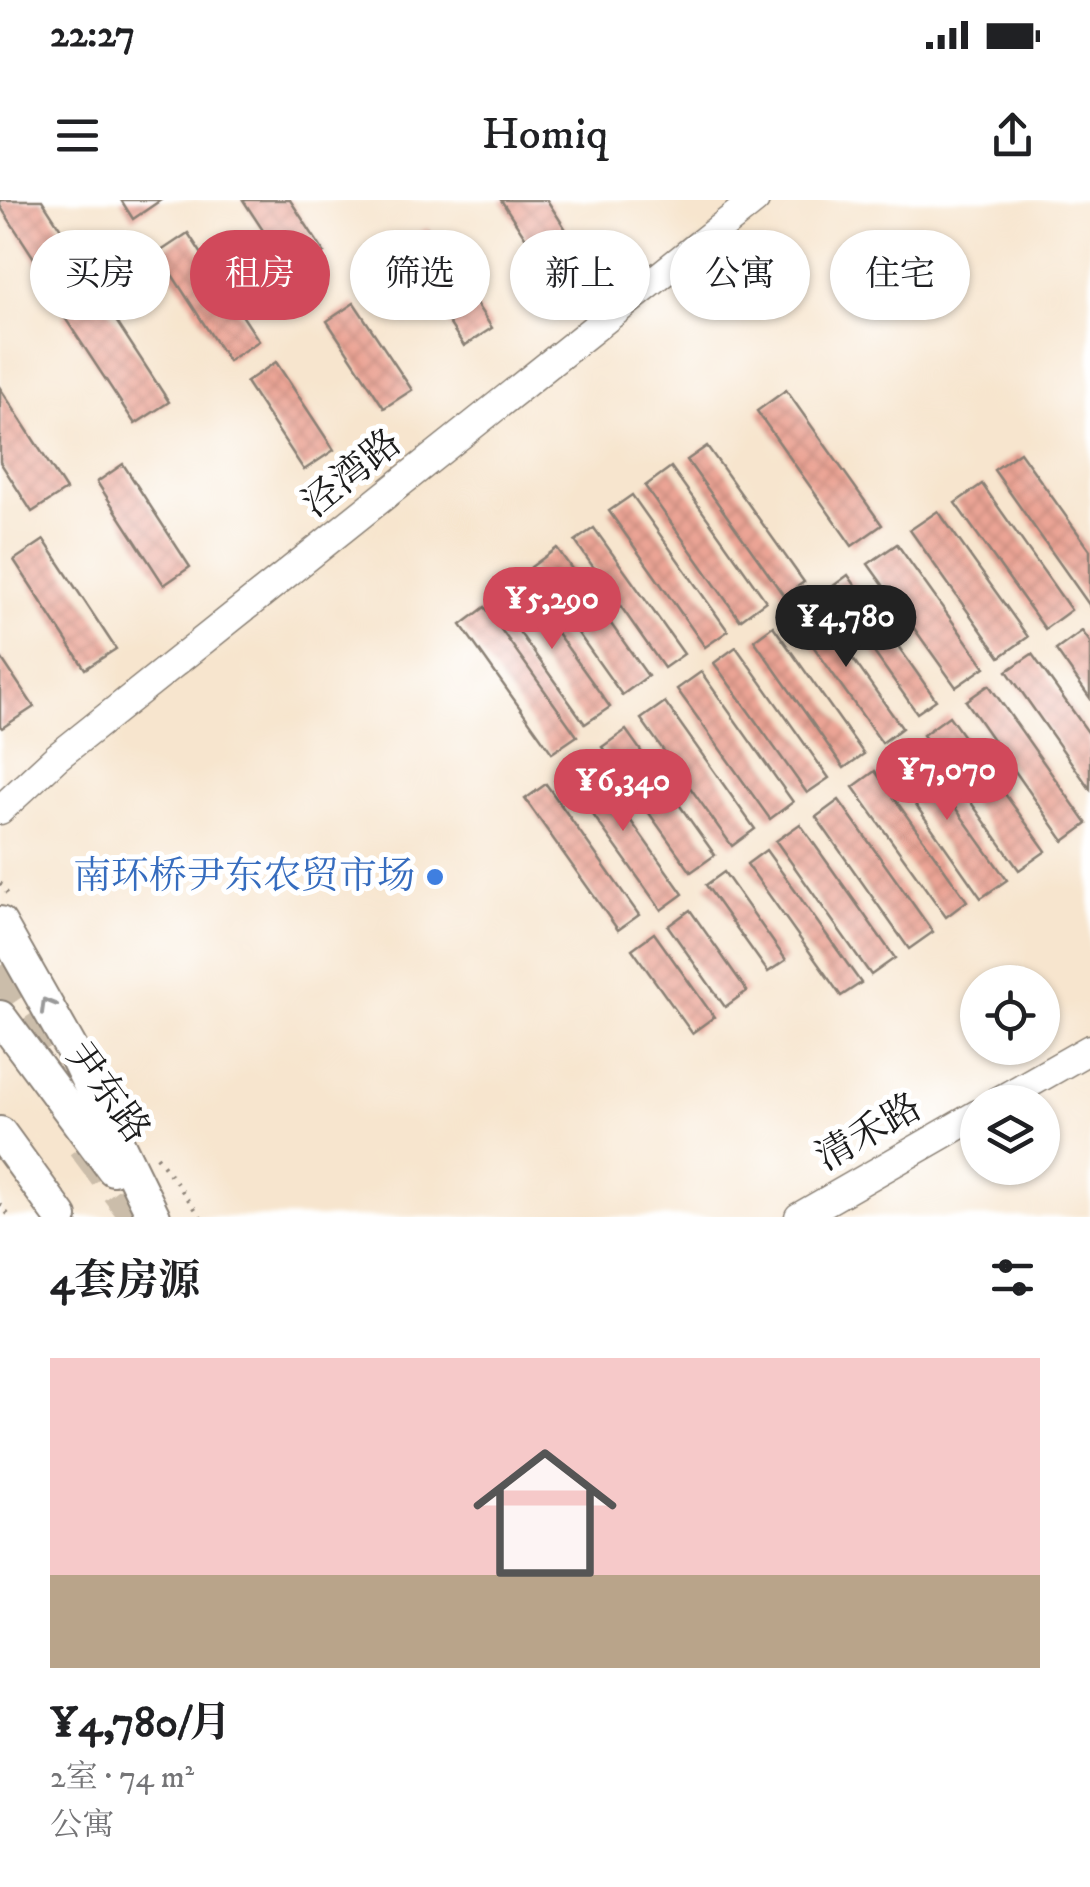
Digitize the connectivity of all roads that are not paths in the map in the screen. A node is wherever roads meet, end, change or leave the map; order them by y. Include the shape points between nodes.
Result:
1 (755, 200) edge
2 (0, 810) edge
3 (0, 923) edge
4 (0, 1017) edge
5 (1090, 1049) edge
6 (1027, 1085) edge
7 (960, 1124) edge
8 (0, 1134) edge
9 (61, 1217) edge
10 (151, 1217) edge
11 (798, 1217) edge

1 - 2 street, 泾湾路
10 -> 3 main road via 78,1059
4 - 10 main road, 尹东路
5 - 6 street
7 - 11 street, 清禾路
8 - 9 main road

